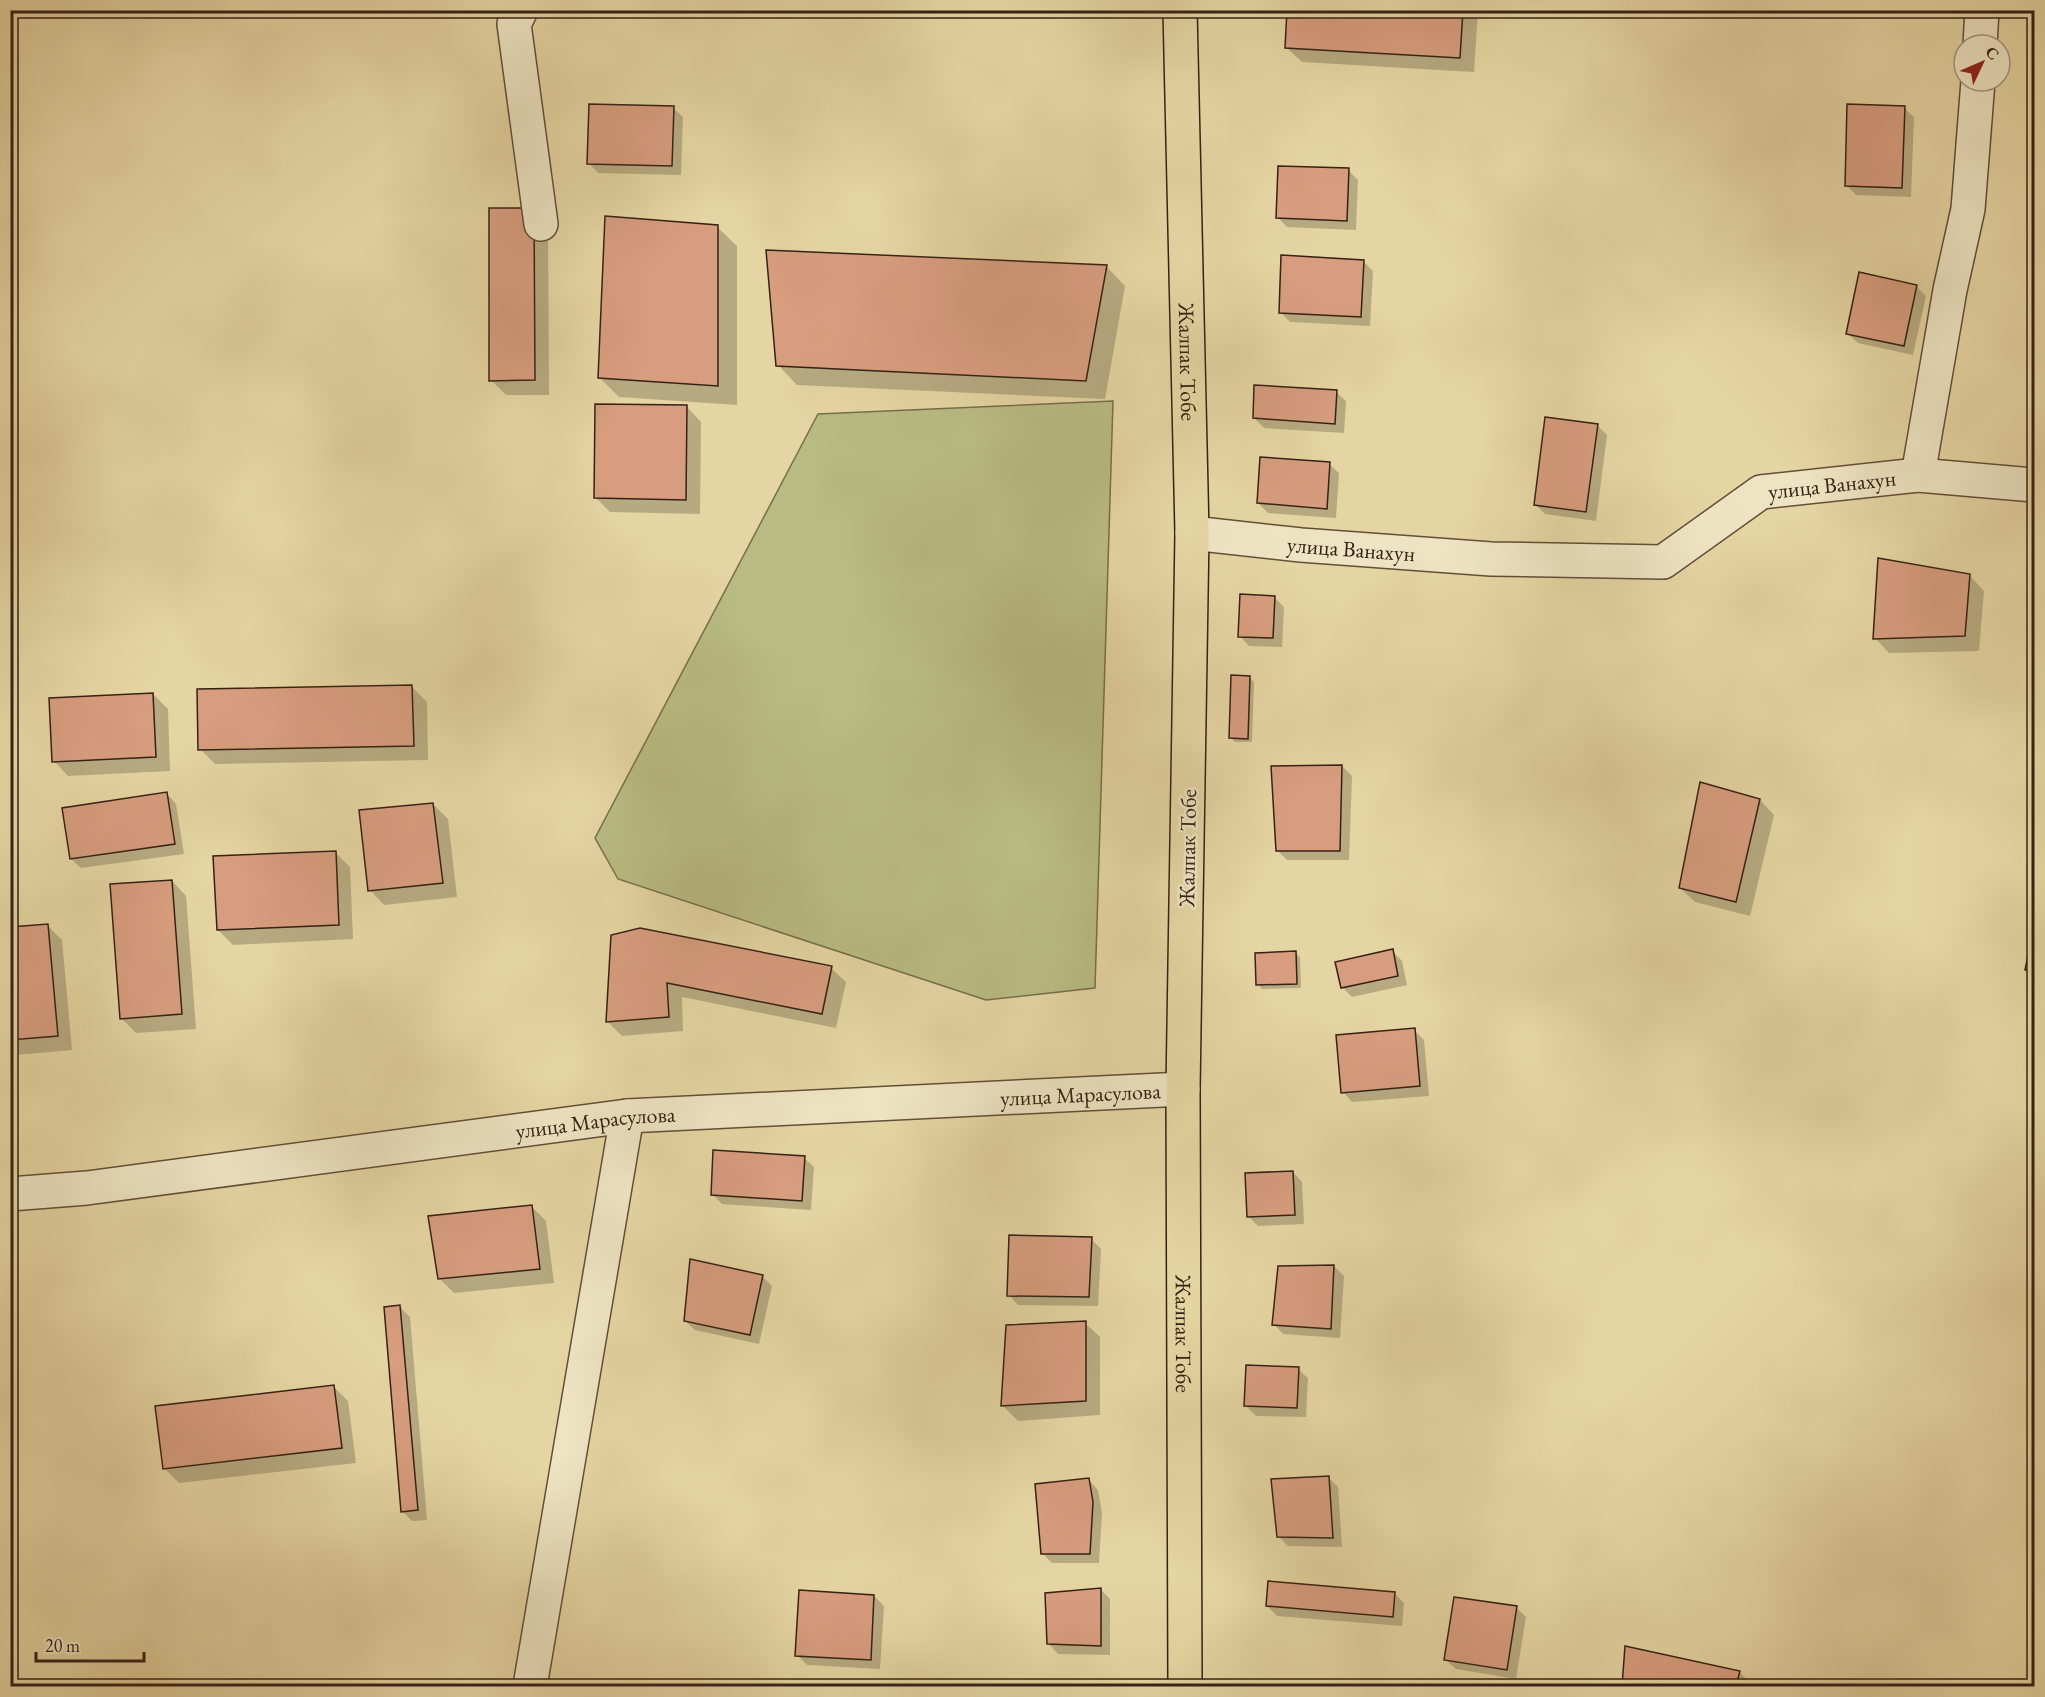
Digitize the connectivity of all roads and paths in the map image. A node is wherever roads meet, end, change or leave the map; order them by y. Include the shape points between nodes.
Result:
1 (521, 10) edge
2 (1180, 10) edge
3 (1982, 10) edge
4 (1981, 33) edge
5 (1977, 93) edge
6 (541, 224) dead end
7 (1918, 475) junction
8 (2034, 485) edge
9 (1192, 533) junction
10 (1183, 1089) junction
11 (627, 1116) junction
12 (10, 1194) edge
13 (530, 1686) edge
14 (1185, 1686) edge

1 - 6 street via 514,24
2 - 9 main road, Жалпак Тобе
3 - 4 street
5 - 7 street, улица Ванахун via 1968,209
7 - 8 street
7 - 9 street, улица Ванахун via 1761,492 1663,562 1491,559
9 - 10 main road, Жалпак Тобе
10 - 11 street, улица Марасулова
10 - 14 main road, Жалпак Тобе
11 - 12 street, улица Марасулова via 87,1188
11 - 13 street

